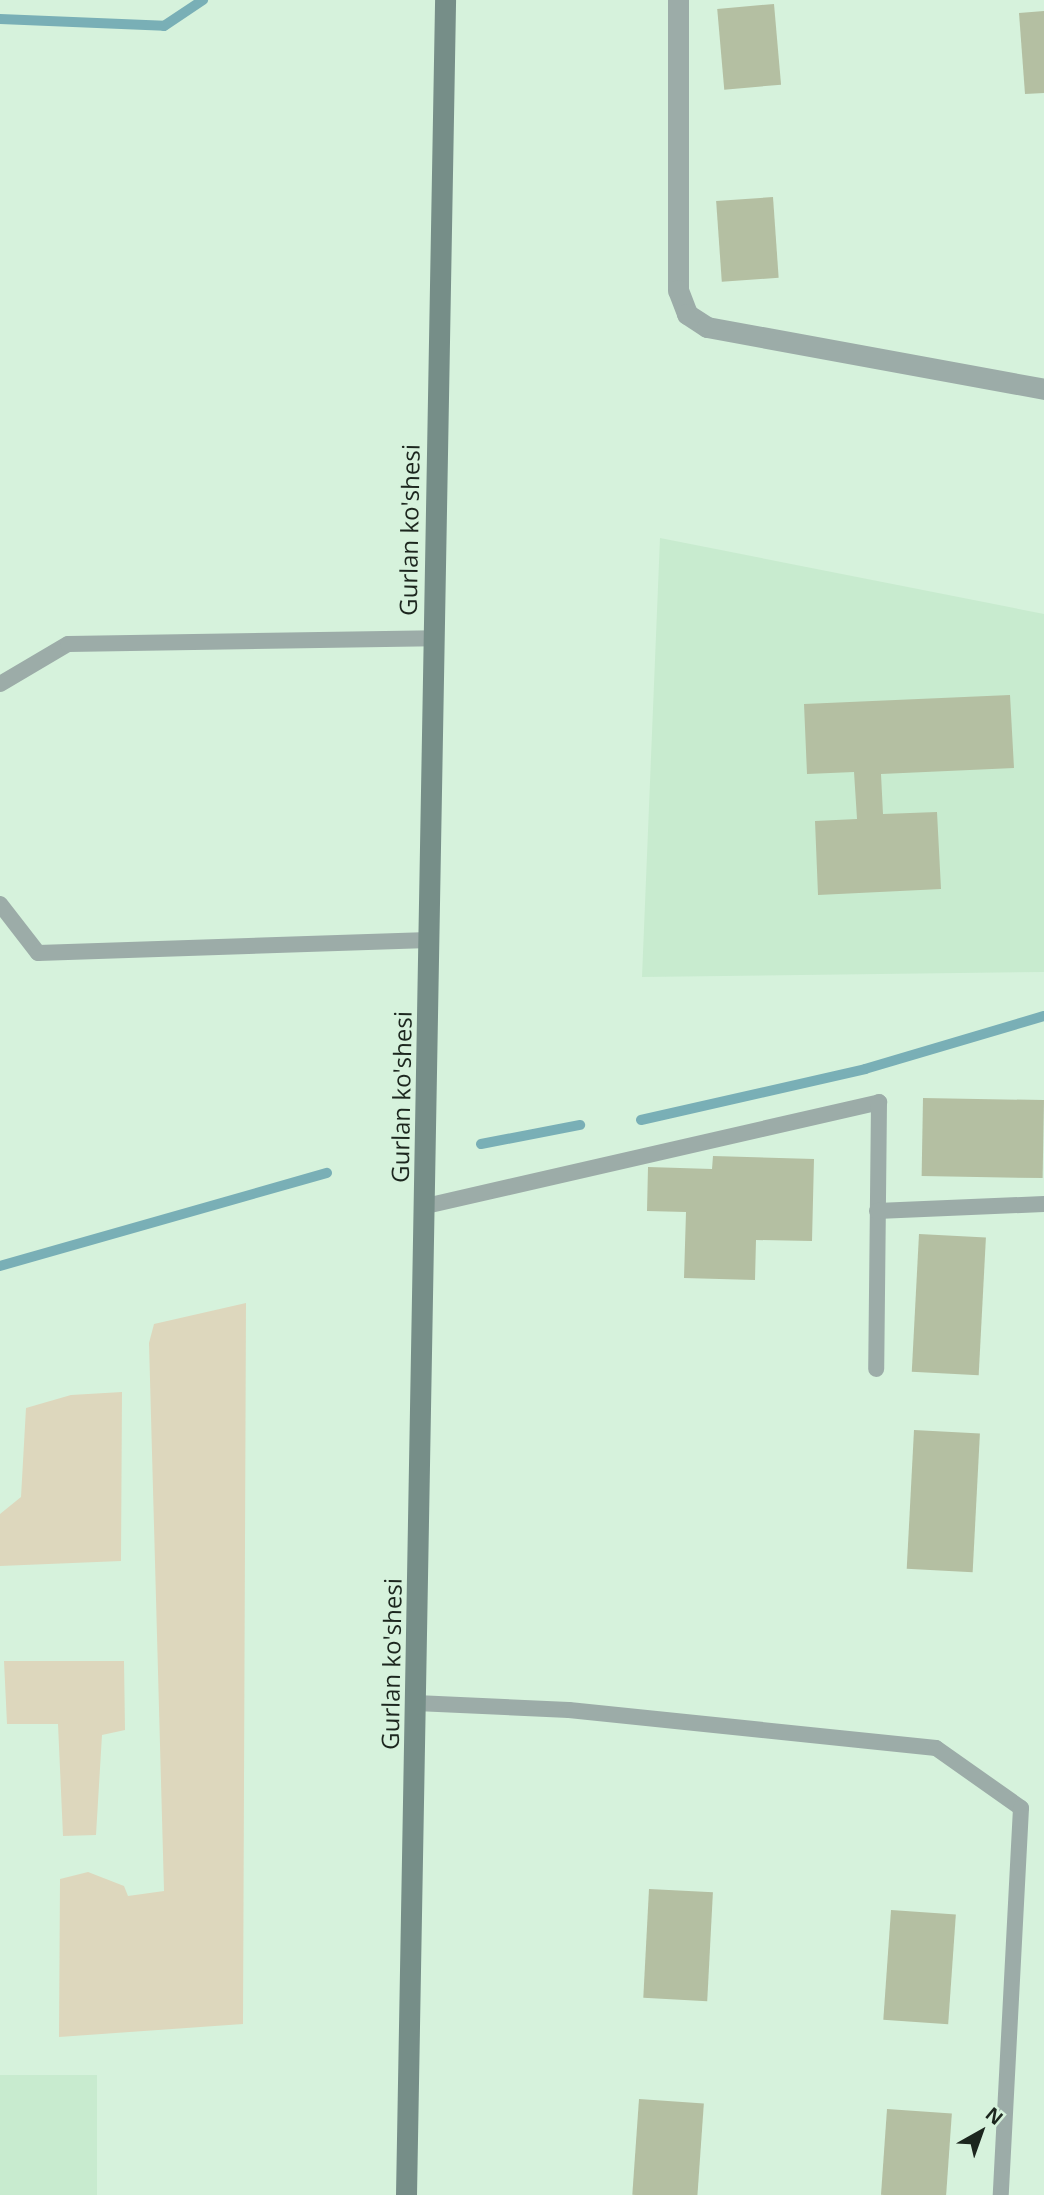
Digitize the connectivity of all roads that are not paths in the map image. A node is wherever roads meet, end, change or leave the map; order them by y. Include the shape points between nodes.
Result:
1 (445, 0) edge
2 (678, 0) edge
3 (1044, 389) edge
4 (434, 638) junction
5 (0, 684) edge
6 (0, 904) edge
7 (429, 940) junction
8 (1044, 1204) edge
9 (426, 1206) junction
10 (877, 1211) junction
11 (876, 1369) dead end
12 (416, 1703) junction
13 (406, 2195) edge
14 (1000, 2195) edge

1 - 4 main road, Gurlan ko'shesi
2 - 3 street via 678,290 687,314 707,327
4 - 5 lane via 68,644
4 - 7 main road, Gurlan ko'shesi
6 - 7 lane via 38,953
7 - 9 main road, Gurlan ko'shesi
8 - 10 lane
9 - 10 lane via 879,1102
9 - 12 main road, Gurlan ko'shesi
10 - 11 lane
12 - 13 main road, Gurlan ko'shesi
12 - 14 lane via 569,1710 936,1748 1021,1808

